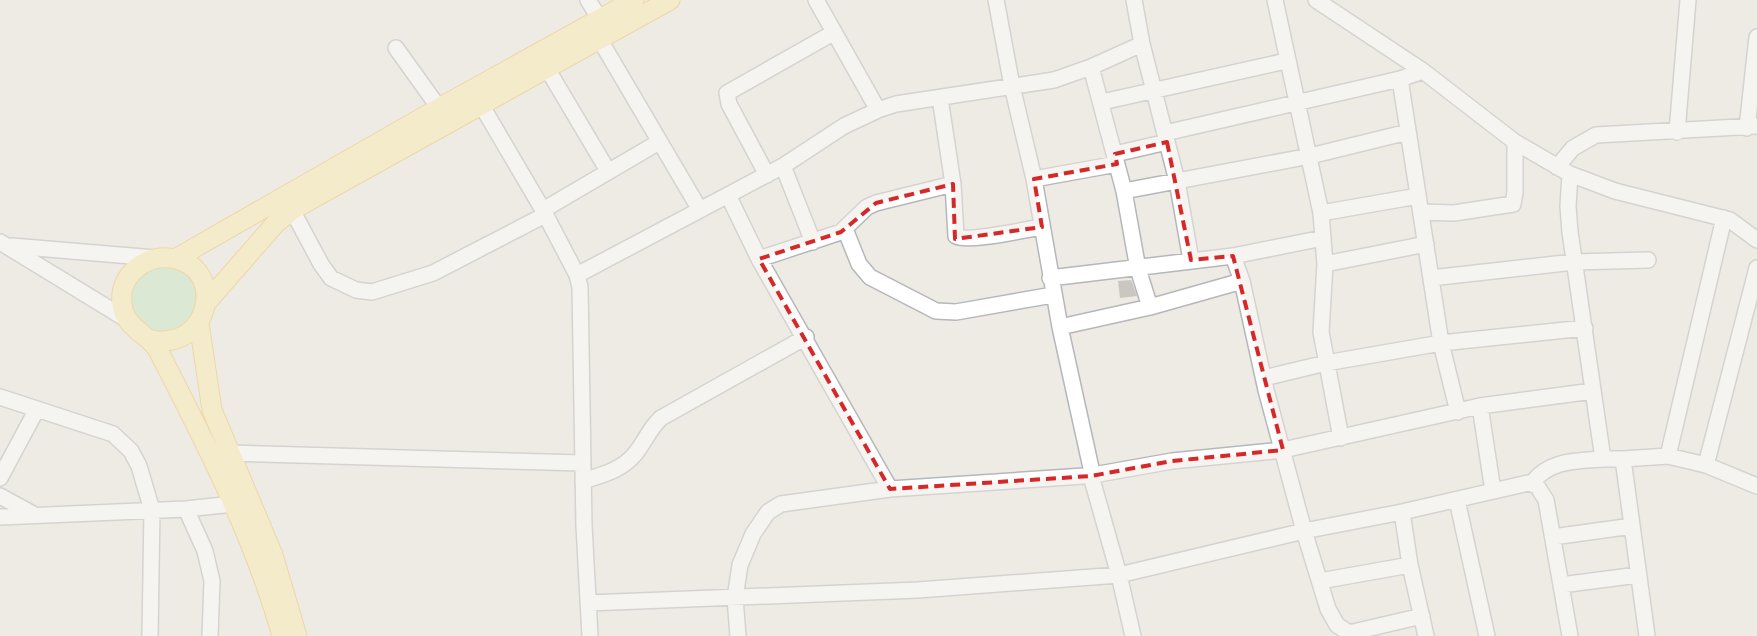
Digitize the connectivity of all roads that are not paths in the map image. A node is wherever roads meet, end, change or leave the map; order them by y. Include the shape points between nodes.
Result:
1 (588, 0) edge
2 (634, 0) edge
3 (670, 0) edge
4 (816, 0) edge
5 (996, 0) edge
6 (1134, 0) edge
7 (1275, 0) edge
8 (1316, 0) edge
9 (1688, 0) edge
10 (599, 18) junction
11 (833, 34) junction
12 (1757, 37) edge
13 (600, 40) junction
14 (1142, 44) junction
15 (396, 48) dead end
16 (1286, 61) junction
17 (1091, 67) junction
18 (548, 70) junction
19 (1423, 71) junction
20 (1400, 79) junction
21 (1012, 86) junction
22 (1154, 88) junction
23 (477, 97) junction
24 (940, 98) junction
25 (1102, 102) junction
26 (1297, 103) junction
27 (438, 108) junction
28 (878, 110) junction
29 (1752, 127) edge
30 (1408, 132) junction
31 (1677, 132) junction
32 (1166, 137) junction
33 (659, 142) junction
34 (1515, 142) junction
35 (1310, 156) junction
36 (1116, 159) junction
37 (784, 166) junction
38 (1564, 170) junction
39 (608, 171) junction
40 (767, 175) junction
41 (1034, 180) junction
42 (1177, 181) junction
43 (953, 184) junction
44 (1124, 192) junction
45 (728, 196) junction
46 (1418, 196) junction
47 (292, 210) junction
48 (700, 210) junction
49 (544, 212) junction
50 (1421, 212) junction
51 (1321, 213) junction
52 (1724, 218) junction
53 (1042, 227) junction
54 (845, 229) junction
55 (1323, 238) junction
56 (1757, 240) edge
57 (813, 242) junction
58 (4, 244) edge
59 (1426, 244) junction
60 (1233, 256) junction
61 (155, 258) junction
62 (175, 259) junction
63 (759, 259) junction
64 (1191, 260) junction
65 (1648, 260) dead end
66 (1574, 262) junction
67 (1325, 264) junction
68 (1757, 268) edge
69 (1138, 269) junction
70 (577, 275) junction
71 (1050, 278) junction
72 (1431, 278) junction
73 (1242, 281) junction
74 (1053, 295) junction
75 (206, 303) junction
76 (1150, 307) junction
77 (126, 319) junction
78 (199, 323) junction
79 (1060, 327) junction
80 (1585, 328) junction
81 (806, 337) junction
82 (152, 340) junction
83 (1441, 343) junction
84 (1326, 363) junction
85 (1264, 378) junction
86 (1593, 391) junction
87 (0, 397) edge
88 (1480, 406) junction
89 (37, 409) junction
90 (1458, 412) junction
91 (1341, 438) junction
92 (1283, 450) junction
93 (229, 454) junction
94 (1668, 456) junction
95 (1602, 459) junction
96 (1623, 459) junction
97 (583, 463) junction
98 (1706, 464) junction
99 (1092, 475) junction
100 (0, 478) edge
101 (583, 481) junction
102 (1532, 483) junction
103 (1757, 486) edge
104 (890, 488) junction
105 (1493, 491) junction
106 (0, 496) edge
107 (1457, 500) junction
108 (234, 504) junction
109 (186, 509) junction
110 (152, 510) junction
111 (1402, 512) junction
112 (33, 514) junction
113 (0, 517) edge
114 (1632, 526) junction
115 (1304, 531) junction
116 (1553, 537) junction
117 (1410, 565) junction
118 (1119, 575) junction
119 (1638, 575) junction
120 (1320, 580) junction
121 (1561, 585) junction
122 (735, 598) junction
123 (588, 603) junction
124 (1422, 616) junction
125 (1349, 634) edge
126 (150, 636) edge
127 (210, 636) edge
128 (282, 636) edge
129 (298, 636) edge
130 (590, 636) edge
131 (738, 636) edge
132 (1132, 636) edge
133 (1426, 636) edge
134 (1487, 636) edge
135 (1570, 636) edge
136 (1646, 636) edge

1 - 10 street
2 - 10 main road
3 - 13 main road
4 - 11 street
5 - 21 street
6 - 14 street
7 - 16 street
8 - 19 street
9 - 31 street
10 - 23 main road
11 - 28 street
11 - 40 street via 727,93 729,104
12 - 29 street
13 - 18 main road
13 - 33 street
14 - 17 street
14 - 22 street
15 - 27 street
16 - 22 street
16 - 26 street
17 - 21 street via 1054,80
17 - 25 street
18 - 23 main road
18 - 39 street
19 - 20 street
19 - 34 street
20 - 26 street
20 - 30 street
21 - 24 street
21 - 41 street
22 - 25 street
22 - 32 street
23 - 27 main road
23 - 47 main road
23 - 49 street
24 - 28 street
24 - 43 street
25 - 36 street
26 - 32 street
26 - 35 street
27 - 62 main road
28 - 37 street via 844,126
29 - 31 street
30 - 35 street
30 - 46 street
31 - 38 street via 1596,135 1573,148
32 - 36 street
32 - 42 street
33 - 39 street
33 - 48 street
34 - 38 street
34 - 50 street via 1513,204 1454,213
35 - 42 street
35 - 51 street
36 - 41 street
36 - 44 street
37 - 40 street
37 - 57 street
38 - 52 street via 1615,191
38 - 66 street
39 - 49 street
40 - 45 street
41 - 53 street
42 - 44 street
42 - 64 street
43 - 53 street via 957,237 980,237
43 - 54 street via 876,203 867,207
44 - 69 street
45 - 48 street
45 - 63 street
46 - 50 street
46 - 51 street
47 - 49 street via 331,278 356,290 372,292 433,273
47 - 75 main road via 275,224
48 - 70 street
49 - 70 street
50 - 59 street
51 - 55 street
52 - 56 street via 1738,224
52 - 94 street
53 - 71 street
54 - 57 street
54 - 74 street via 859,264 870,277 936,311 956,312
55 - 60 street
55 - 67 street
57 - 63 street
58 - 61 street
58 - 77 street
59 - 67 street
59 - 72 street
60 - 64 street
60 - 73 street
61 - 62 main road
61 - 77 main road via 139,265 124,286 121,303
62 - 75 main road via 184,262 199,276
63 - 81 street
64 - 69 street
65 - 66 street
66 - 72 street
66 - 80 street
67 - 84 street via 1321,319
68 - 98 street
69 - 71 street
69 - 76 street
70 - 97 street via 582,308
71 - 74 street
72 - 83 street
73 - 76 street
73 - 85 street
74 - 79 street
75 - 78 main road
76 - 79 street
77 - 82 main road via 137,332
78 - 82 main road via 178,339 166,342
78 - 93 main road via 212,410
79 - 99 street
80 - 83 street
80 - 86 street
81 - 101 street via 661,418 630,459 612,471
81 - 104 street
82 - 108 main road
83 - 84 street
83 - 90 street
84 - 85 street
84 - 91 street
85 - 92 street
86 - 88 street
86 - 95 street
87 - 89 street
88 - 90 street
88 - 105 street
89 - 100 street
89 - 110 street via 119,438 139,466
90 - 91 street
91 - 92 street
92 - 99 street via 1172,461
92 - 115 street
93 - 97 street
93 - 129 main road via 273,555
94 - 96 street
94 - 98 street
95 - 96 street
95 - 102 street via 1575,461 1549,468 1539,473
96 - 114 street
97 - 101 street
98 - 103 street
99 - 104 street
99 - 118 street
101 - 123 street
102 - 105 street
102 - 116 street via 1546,500
104 - 122 street via 782,504 768,512 753,534 740,565
105 - 107 street
106 - 112 street
107 - 111 street
107 - 134 street
108 - 109 street
108 - 128 main road via 256,553
109 - 110 street
109 - 127 street via 205,551 212,581
110 - 112 street
110 - 126 street
111 - 115 street
111 - 117 street
112 - 113 street
114 - 116 street
114 - 119 street
115 - 118 street
115 - 120 street
116 - 121 street
117 - 120 street
117 - 124 street
118 - 122 street via 918,590
118 - 132 street
119 - 121 street
119 - 136 street
120 - 125 street via 1334,620
121 - 135 street
122 - 123 street
122 - 131 street
123 - 130 street
124 - 125 street
124 - 133 street

